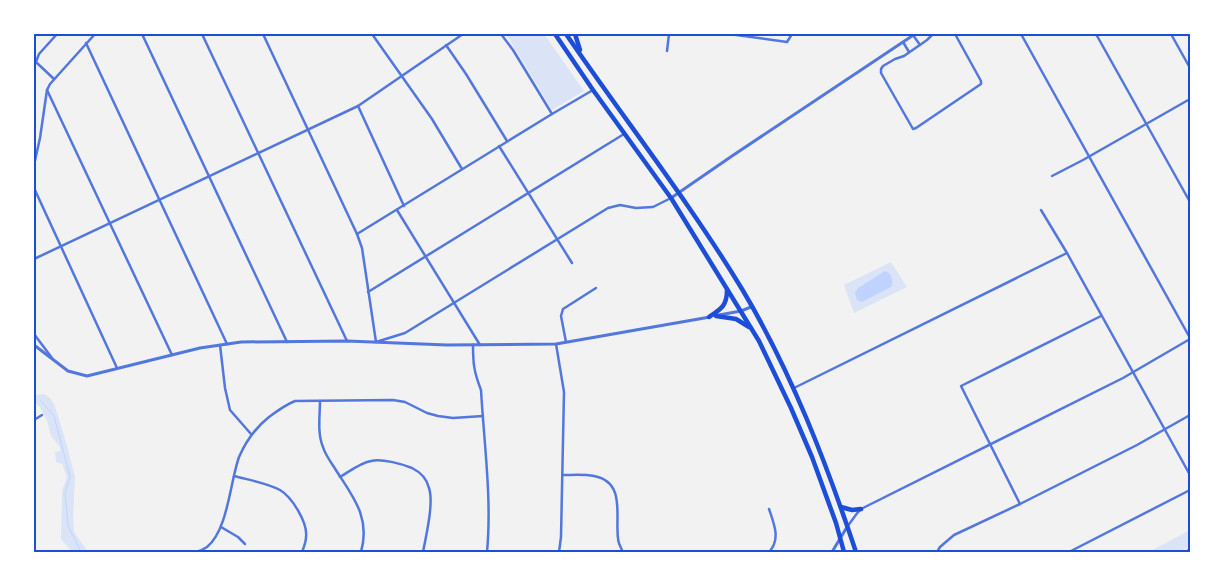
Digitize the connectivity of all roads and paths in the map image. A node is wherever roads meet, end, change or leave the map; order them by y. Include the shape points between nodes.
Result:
1 (57, 34) edge
2 (95, 34) edge
3 (142, 34) edge
4 (202, 34) edge
5 (263, 34) edge
6 (372, 34) edge
7 (463, 34) edge
8 (502, 34) edge
9 (555, 34) edge
10 (566, 34) edge
11 (574, 34) edge
12 (669, 34) edge
13 (729, 34) edge
14 (792, 34) edge
15 (914, 34) edge
16 (933, 34) edge
17 (955, 34) edge
18 (1022, 34) edge
19 (1096, 34) edge
20 (1172, 34) edge
21 (903, 42) junction
22 (86, 44) junction
23 (446, 45) junction
24 (920, 45) junction
25 (667, 51) dead end
26 (909, 52) junction
27 (582, 56) junction
28 (35, 64) edge
29 (1190, 68) edge
30 (402, 76) junction
31 (54, 79) junction
32 (47, 90) junction
33 (593, 90) junction
34 (1190, 99) edge
35 (358, 106) junction
36 (552, 114) junction
37 (1146, 124) junction
38 (308, 129) junction
39 (624, 134) junction
40 (507, 141) junction
41 (499, 146) junction
42 (258, 152) junction
43 (1089, 156) junction
44 (34, 164) edge
45 (462, 169) junction
46 (209, 176) junction
47 (1052, 176) dead end
48 (34, 188) edge
49 (528, 193) junction
50 (680, 193) junction
51 (671, 198) junction
52 (160, 199) junction
53 (1190, 202) edge
54 (404, 206) junction
55 (397, 210) junction
56 (1041, 210) dead end
57 (110, 223) junction
58 (357, 234) junction
59 (557, 240) junction
60 (61, 247) junction
61 (1066, 253) junction
62 (426, 256) junction
63 (34, 259) edge
64 (572, 263) dead end
65 (596, 288) dead end
66 (727, 289) junction
67 (368, 292) junction
68 (454, 303) junction
69 (751, 307) junction
70 (741, 311) junction
71 (716, 316) junction
72 (1101, 316) junction
73 (708, 317) junction
74 (753, 330) junction
75 (34, 334) edge
76 (1190, 338) edge
77 (347, 341) junction
78 (287, 342) junction
79 (376, 342) junction
80 (566, 342) junction
81 (227, 344) junction
82 (556, 344) junction
83 (220, 345) junction
84 (473, 345) junction
85 (480, 345) junction
86 (34, 346) edge
87 (172, 355) junction
88 (53, 359) junction
89 (117, 368) junction
90 (1132, 372) junction
91 (793, 389) junction
92 (320, 401) junction
93 (42, 414) dead end
94 (1190, 415) edge
95 (482, 416) junction
96 (34, 420) edge
97 (1165, 429) junction
98 (251, 434) junction
99 (990, 445) junction
100 (563, 474) junction
101 (1190, 475) edge
102 (234, 476) junction
103 (340, 476) junction
104 (1190, 490) edge
105 (1020, 504) junction
106 (841, 507) junction
107 (769, 509) dead end
108 (861, 509) junction
109 (847, 527) junction
110 (220, 528) junction
111 (840, 539) junction
112 (245, 544) dead end
113 (196, 552) edge
114 (302, 552) edge
115 (361, 552) edge
116 (423, 552) edge
117 (487, 552) edge
118 (559, 552) edge
119 (623, 552) edge
120 (769, 552) edge
121 (832, 552) edge
122 (844, 552) edge
123 (856, 552) edge
124 (937, 552) edge
125 (1069, 552) edge

1 - 28 street via 39,54
2 - 22 street
3 - 46 street
4 - 42 street
5 - 38 street
6 - 30 street
7 - 23 street
8 - 36 street
9 - 33 main road
10 - 27 main road
11 - 27 main road
12 - 25 street
13 - 14 street via 787,42
15 - 21 street
15 - 24 street
16 - 24 street
17 - 26 street via 981,84 913,129 881,70
18 - 43 street
19 - 37 street
20 - 29 street
21 - 26 street
21 - 50 street
22 - 31 street
22 - 52 street
23 - 30 street
23 - 40 street
24 - 26 street
27 - 50 main road
28 - 31 street
30 - 35 street
30 - 45 street
31 - 32 street
32 - 44 street
32 - 57 street
33 - 36 street
33 - 39 main road
34 - 37 street
35 - 38 street
35 - 54 street
36 - 40 street
37 - 43 street
37 - 53 street
38 - 42 street
38 - 58 street
39 - 49 street
39 - 51 main road
40 - 41 street
41 - 45 street
41 - 49 street
42 - 46 street
42 - 77 street
43 - 47 street
43 - 76 street
45 - 54 street
46 - 52 street
46 - 78 street
48 - 60 street
49 - 59 street
49 - 62 street
50 - 51 street
50 - 69 main road
51 - 59 street via 653,207 620,205 608,208
51 - 66 main road
52 - 57 street
52 - 81 street
54 - 55 street
55 - 58 street
55 - 62 street
56 - 61 street
57 - 60 street
57 - 87 street
58 - 67 street
59 - 64 street
59 - 68 street
60 - 63 street
60 - 89 street
61 - 72 street
61 - 91 street
62 - 67 street
62 - 68 street
65 - 80 street via 563,309 561,316
66 - 70 main road
66 - 73 main road via 724,306
67 - 79 street
68 - 79 street via 405,333
68 - 85 street
69 - 70 street
69 - 91 main road
70 - 71 street
70 - 74 main road
71 - 73 street
71 - 74 main road via 736,319
72 - 90 street
72 - 99 street via 961,386
73 - 80 street
74 - 111 main road via 804,438
75 - 88 street
76 - 90 street
77 - 78 street
77 - 79 street
78 - 81 street
79 - 84 street
80 - 82 street
81 - 83 street
82 - 85 street
82 - 100 street via 564,392
83 - 87 street
83 - 98 street via 230,410
84 - 85 street
84 - 95 street via 473,367 481,390
86 - 88 street
87 - 89 street
88 - 89 street via 68,371 87,376
90 - 97 street
90 - 99 street
91 - 106 main road
92 - 95 street via 393,400 438,416
92 - 98 street via 287,404
92 - 103 street via 322,446
93 - 96 street
94 - 97 street
95 - 117 street via 488,498
97 - 101 street
97 - 105 street
98 - 102 street
99 - 105 street
99 - 108 street
100 - 118 street
100 - 119 street via 593,476 609,484 617,498 618,537
102 - 110 street
102 - 114 street via 278,489 288,497 306,528
103 - 115 street via 364,521
103 - 116 street via 362,463 385,460 412,468 423,476 431,496
104 - 125 street
105 - 124 street via 954,535
106 - 108 main road
106 - 109 main road
107 - 120 street via 776,540
108 - 109 street
109 - 111 street
109 - 123 main road
110 - 112 street
110 - 113 street via 207,547
111 - 121 street
111 - 122 main road

